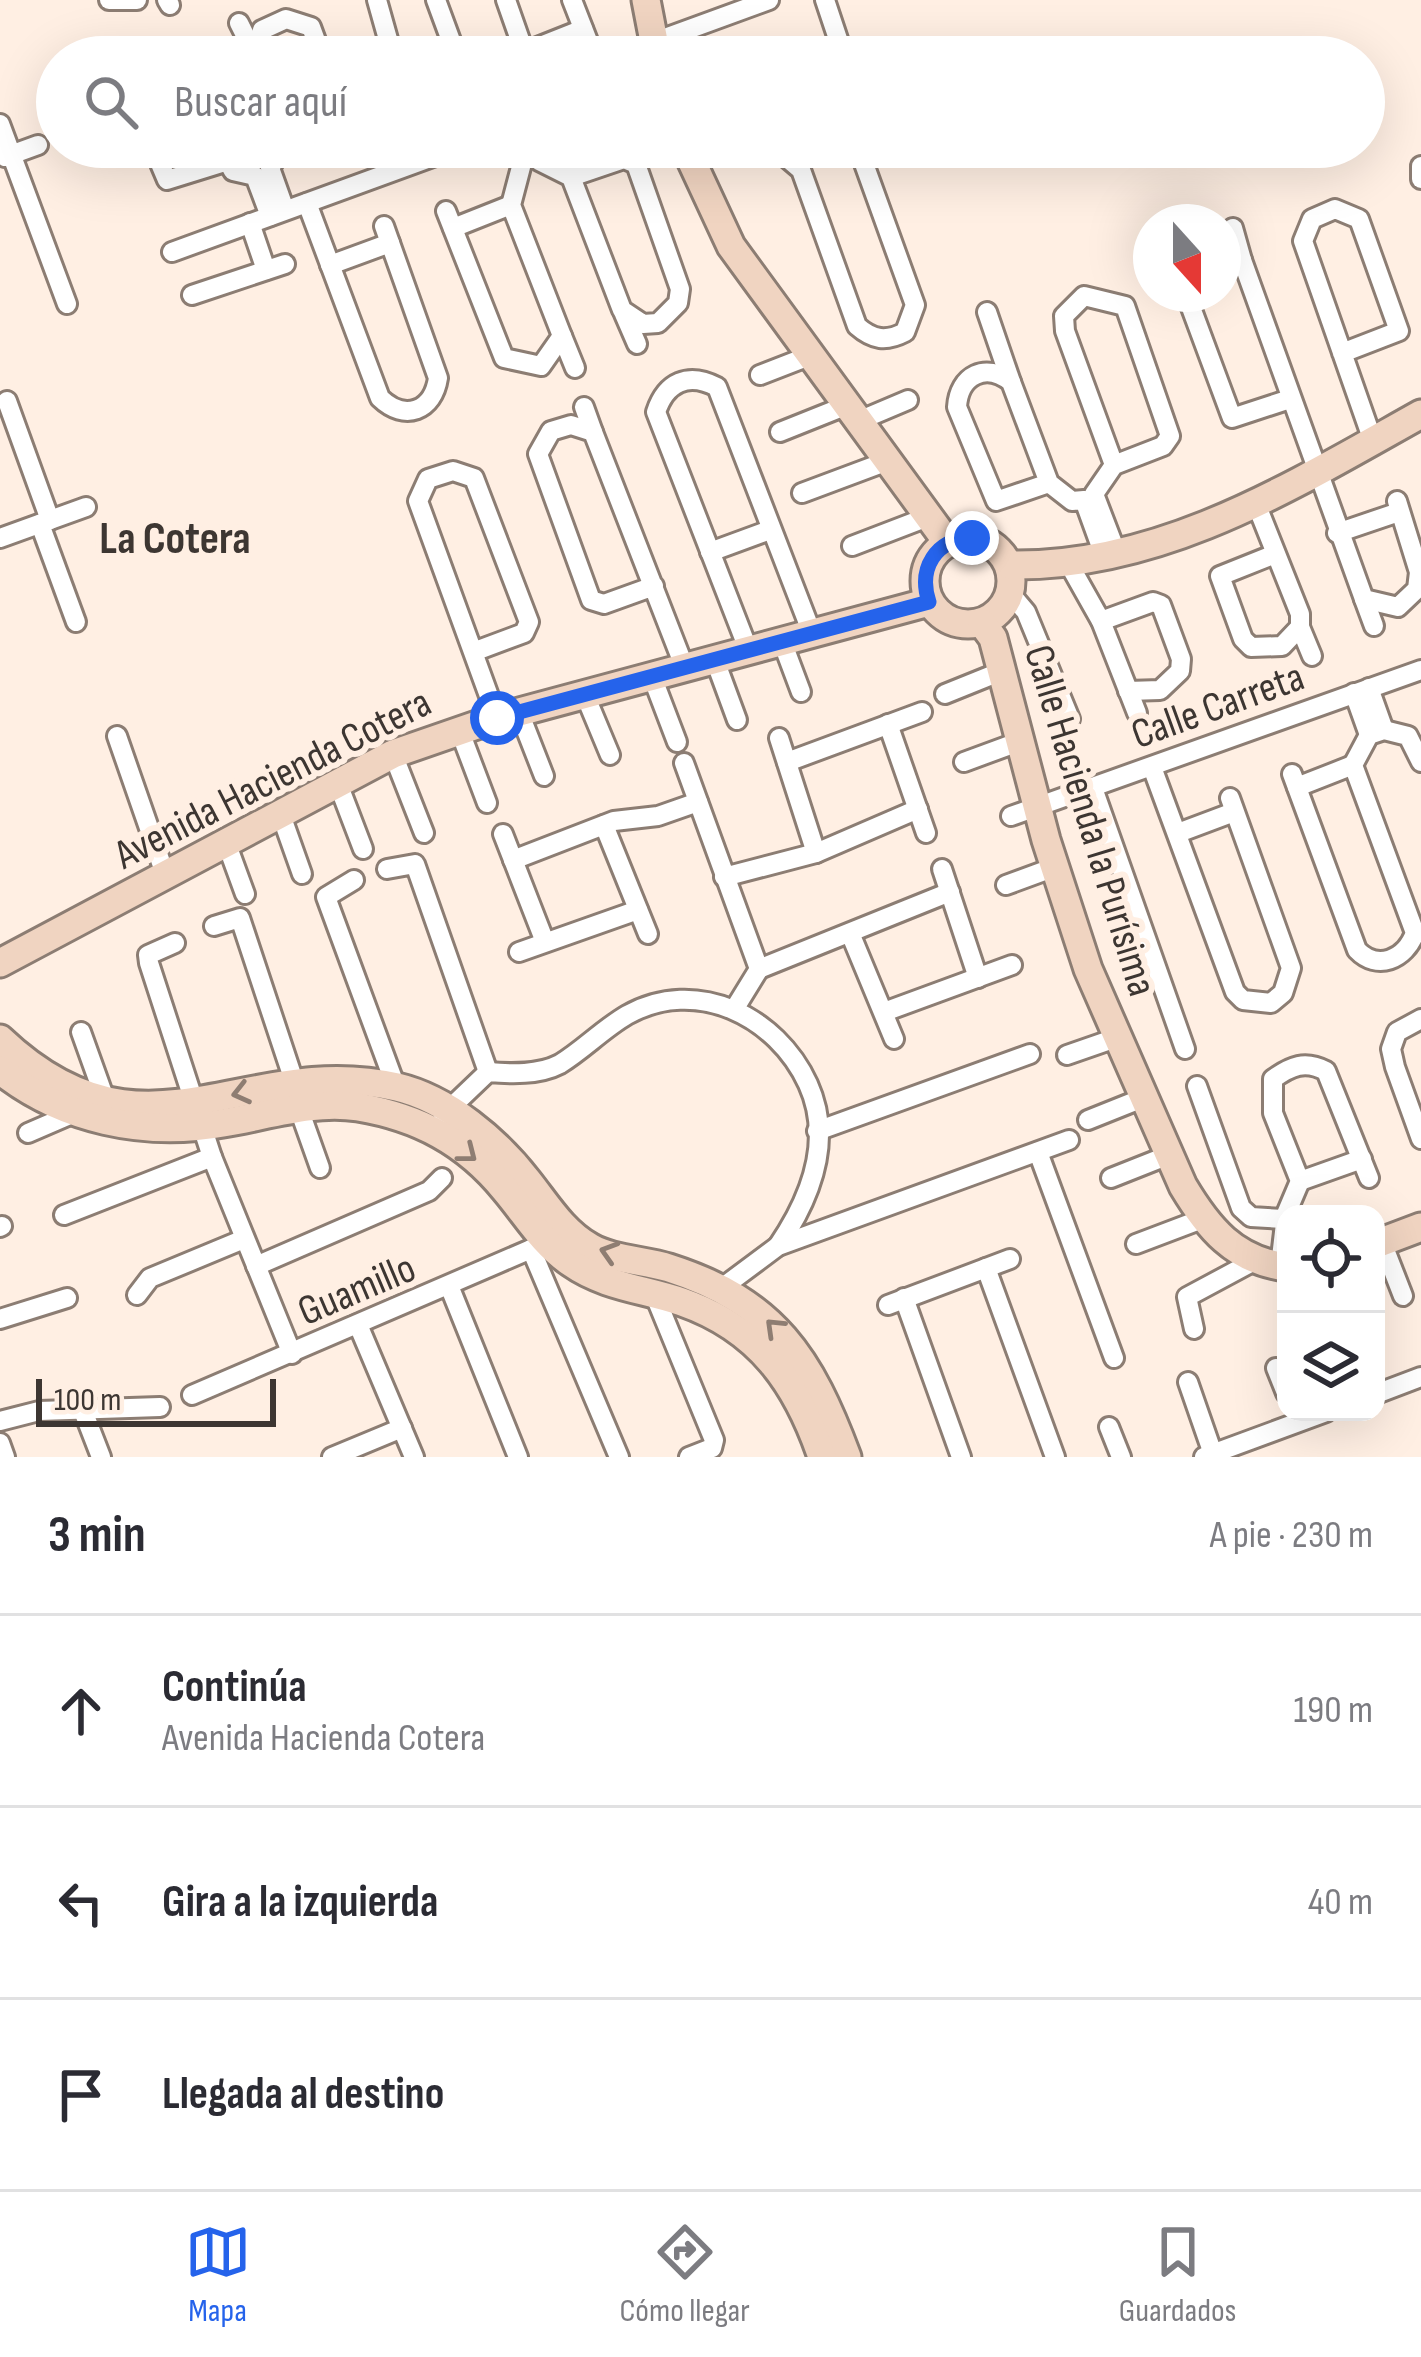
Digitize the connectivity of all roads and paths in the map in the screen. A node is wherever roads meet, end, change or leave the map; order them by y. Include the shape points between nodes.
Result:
1 (110, 0) edge
2 (137, 0) edge
3 (376, 0) edge
4 (436, 0) edge
5 (506, 0) edge
6 (572, 0) edge
7 (646, 0) edge
8 (769, 0) edge
9 (824, 0) edge
10 (720, 8) edge
11 (239, 23) dead end
12 (245, 36) edge
13 (262, 36) edge
14 (314, 36) edge
15 (387, 36) edge
16 (449, 36) edge
17 (519, 36) edge
18 (583, 36) edge
19 (653, 36) edge
20 (677, 36) edge
21 (837, 36) edge
22 (0, 124) edge
23 (36, 146) edge
24 (6, 157) edge
25 (1421, 166) edge
26 (162, 168) edge
27 (192, 168) edge
28 (231, 168) edge
29 (270, 168) edge
30 (403, 168) edge
31 (521, 168) edge
32 (552, 168) edge
33 (598, 168) edge
34 (637, 168) edge
35 (695, 168) edge
36 (797, 168) edge
37 (866, 168) edge
38 (571, 177) junction
39 (1421, 179) edge
40 (307, 203) junction
41 (512, 205) junction
42 (278, 213) junction
43 (1294, 217) dead end
44 (250, 224) junction
45 (1303, 241) junction
46 (172, 252) dead end
47 (1241, 256) edge
48 (1242, 260) joint
49 (330, 265) junction
50 (192, 296) dead end
51 (67, 304) dead end
52 (622, 310) junction
53 (987, 312) dead end
54 (1193, 312) edge
55 (928, 322) dead end
56 (905, 332) junction
57 (562, 336) junction
58 (637, 344) dead end
59 (1342, 353) junction
60 (809, 356) junction
61 (574, 368) dead end
62 (760, 375) dead end
63 (1011, 382) junction
64 (1290, 399) junction
65 (908, 400) dead end
66 (7, 401) dead end
67 (584, 407) dead end
68 (850, 414) junction
69 (1421, 414) edge
70 (593, 432) junction
71 (779, 432) dead end
72 (1373, 441) junction
73 (885, 462) junction
74 (1114, 465) junction
75 (1317, 472) junction
76 (1049, 483) junction
77 (802, 493) dead end
78 (1257, 506) junction
79 (86, 507) dead end
80 (926, 518) junction
81 (45, 522) junction
82 (770, 530) junction
83 (1337, 533) junction
84 (0, 538) edge
85 (948, 543) junction
86 (852, 546) dead end
87 (710, 552) junction
88 (1275, 554) junction
89 (1111, 556) junction
90 (1070, 566) junction
91 (1010, 579) junction
92 (654, 586) junction
93 (1364, 599) junction
94 (929, 602) junction
95 (1409, 602) edge
96 (1101, 621) junction
97 (76, 622) dead end
98 (982, 623) junction
99 (1374, 626) dead end
100 (1300, 627) junction
101 (813, 636) junction
102 (783, 644) junction
103 (473, 652) junction
104 (750, 654) junction
105 (1312, 656) dead end
106 (716, 663) junction
107 (1421, 670) edge
108 (686, 671) junction
109 (1002, 671) junction
110 (653, 679) junction
111 (1128, 691) junction
112 (1361, 691) junction
113 (801, 692) dead end
114 (945, 694) dead end
115 (585, 695) junction
116 (922, 712) dead end
117 (1137, 712) dead end
118 (508, 715) junction
119 (737, 719) dead end
120 (1070, 719) dead end
121 (889, 724) junction
122 (459, 729) junction
123 (1377, 732) junction
124 (117, 736) dead end
125 (779, 738) dead end
126 (1021, 741) junction
127 (677, 742) dead end
128 (1419, 752) edge
129 (393, 754) junction
130 (610, 755) dead end
131 (964, 761) dead end
132 (787, 762) junction
133 (683, 763) dead end
134 (1353, 765) junction
135 (1152, 766) junction
136 (544, 776) dead end
137 (337, 782) junction
138 (1094, 788) junction
139 (698, 802) junction
140 (487, 803) dead end
141 (918, 809) junction
142 (280, 812) junction
143 (1025, 812) junction
144 (604, 824) junction
145 (424, 833) dead end
146 (926, 833) dead end
147 (1178, 833) junction
148 (503, 834) dead end
149 (226, 842) junction
150 (363, 849) dead end
151 (816, 853) junction
152 (513, 860) junction
153 (1054, 867) junction
154 (388, 868) dead end
155 (942, 869) dead end
156 (165, 874) junction
157 (302, 874) dead end
158 (724, 878) junction
159 (354, 880) dead end
160 (1006, 885) dead end
161 (950, 892) junction
162 (245, 894) dead end
163 (638, 910) junction
164 (214, 926) dead end
165 (850, 933) junction
166 (648, 934) dead end
167 (1418, 941) edge
168 (545, 942) junction
169 (175, 944) dead end
170 (519, 952) dead end
171 (1012, 965) dead end
172 (4, 967) edge
173 (759, 969) junction
174 (978, 978) junction
175 (735, 1008) junction
176 (884, 1012) junction
177 (1421, 1018) edge
178 (81, 1032) dead end
179 (1116, 1038) junction
180 (0, 1039) edge
181 (895, 1039) dead end
182 (1185, 1049) dead end
183 (1030, 1054) dead end
184 (1067, 1055) dead end
185 (0, 1070) edge
186 (488, 1072) junction
187 (1197, 1086) dead end
188 (396, 1087) junction
189 (296, 1095) junction
190 (1143, 1098) junction
191 (105, 1099) junction
192 (72, 1114) junction
193 (200, 1115) junction
194 (440, 1118) junction
195 (1088, 1120) dead end
196 (818, 1131) junction
197 (28, 1133) dead end
198 (1421, 1139) edge
199 (1070, 1140) dead end
200 (1038, 1152) junction
201 (1168, 1155) junction
202 (212, 1156) junction
203 (320, 1168) dead end
204 (442, 1178) dead end
205 (1111, 1178) dead end
206 (1300, 1181) junction
207 (1290, 1205) edge
208 (64, 1215) dead end
209 (1277, 1216) edge
210 (1202, 1219) junction
211 (1421, 1227) edge
212 (244, 1239) junction
213 (1385, 1241) edge
214 (1136, 1244) dead end
215 (538, 1246) junction
216 (778, 1246) junction
217 (1385, 1256) edge
218 (1010, 1259) dead end
219 (1274, 1264) edge
220 (256, 1266) junction
221 (986, 1268) junction
222 (450, 1288) junction
223 (719, 1290) junction
224 (137, 1295) dead end
225 (656, 1296) junction
226 (1403, 1296) dead end
227 (68, 1298) dead end
228 (0, 1319) edge
229 (359, 1327) junction
230 (1193, 1329) dead end
231 (292, 1354) junction
232 (1114, 1358) dead end
233 (1421, 1377) edge
234 (1188, 1382) dead end
235 (1385, 1386) edge
236 (192, 1395) dead end
237 (160, 1407) dead end
238 (82, 1408) junction
239 (0, 1421) edge
240 (1288, 1421) edge
241 (1109, 1426) dead end
242 (402, 1428) junction
243 (0, 1443) edge
244 (1209, 1455) edge
245 (5, 1457) edge
246 (101, 1457) edge
247 (332, 1457) edge
248 (414, 1457) edge
249 (518, 1457) edge
250 (619, 1457) edge
251 (689, 1457) edge
252 (822, 1457) edge
253 (847, 1457) edge
254 (962, 1457) edge
255 (1055, 1457) edge
256 (1121, 1457) edge

1 - 2 street
3 - 15 street
4 - 16 street
5 - 17 street
6 - 18 street
7 - 19 street
8 - 10 street
9 - 21 street
10 - 20 street
11 - 12 street
13 - 14 street via 268,24 286,19 311,27
22 - 24 street
23 - 24 street
24 - 51 street
25 - 39 street
26 - 27 street via 167,180
28 - 42 street via 255,176
29 - 42 street
30 - 40 street
31 - 41 street
32 - 38 street
33 - 38 street
34 - 52 street via 678,303 658,323 643,324
35 - 60 street via 731,246
36 - 56 street via 856,326 880,339
37 - 56 street via 915,305
38 - 52 street
40 - 42 street
40 - 49 street
41 - 57 street
41 - 57 street via 450,219 504,358 542,366
42 - 44 street
43 - 45 street
44 - 46 street
44 - 50 street via 275,267
45 - 59 street
45 - 59 street via 1322,212 1359,219 1398,324 1393,334
47 - 48 street
48 - 64 street
49 - 49 street via 387,234 438,378 417,412 380,398
52 - 58 street
53 - 63 street
54 - 64 street via 1232,418
55 - 56 street
57 - 61 street
59 - 72 street
60 - 62 street
60 - 68 street
63 - 76 street
63 - 76 street via 977,372 958,392 957,406 996,501
64 - 75 street
65 - 68 street
66 - 81 street
67 - 70 street
68 - 71 street
68 - 73 street
69 - 72 street
70 - 92 street
70 - 92 street via 561,427 538,454 592,600 604,604
72 - 75 street
73 - 77 street
73 - 80 street
74 - 74 street via 1065,331 1064,316 1084,296 1125,306 1170,436
74 - 89 street via 1094,494
75 - 78 street
75 - 83 street
76 - 89 street via 1072,501 1084,500
78 - 88 street
78 - 89 street
79 - 81 street
80 - 85 street
80 - 86 street
81 - 84 street
81 - 97 street
82 - 87 street
82 - 87 street via 717,387 691,378 674,384 656,412
82 - 101 street
83 - 93 street
83 - 95 street via 1398,506 1419,572
85 - 91 street via 984,541
85 - 94 street via 925,575
87 - 104 street
88 - 100 street
88 - 100 street via 1220,576 1252,647 1282,646
89 - 90 street
90 - 91 street
90 - 96 street
91 - 98 street via 1004,606
91 - 120 street
92 - 108 street
93 - 95 street
93 - 99 street
94 - 98 street via 952,622
94 - 101 street, Avenida Hacienda Cotera
96 - 111 street
96 - 111 street via 1161,605 1181,659 1174,681
98 - 109 street, Calle Hacienda la Purísima
100 - 105 street
101 - 102 street, Avenida Hacienda Cotera
102 - 104 street, Avenida Hacienda Cotera
102 - 113 street
103 - 103 street via 529,629 474,478 440,473 418,501
103 - 118 street
104 - 106 street, Avenida Hacienda Cotera
106 - 108 street, Avenida Hacienda Cotera
106 - 119 street
107 - 112 street, Calle Carreta
108 - 110 street, Avenida Hacienda Cotera
109 - 114 street
109 - 126 street, Calle Hacienda la Purísima
110 - 115 street, Avenida Hacienda Cotera
110 - 127 street
111 - 117 street
112 - 123 street
112 - 135 street, Calle Carreta
115 - 118 street, Avenida Hacienda Cotera
115 - 130 street
116 - 121 street
118 - 122 street, Avenida Hacienda Cotera
118 - 136 street
121 - 132 street
121 - 141 street
122 - 129 street, Avenida Hacienda Cotera
122 - 140 street
123 - 128 street via 1408,736
123 - 134 street
124 - 156 street
125 - 132 street
126 - 131 street
126 - 143 street, Calle Hacienda la Purísima
129 - 137 street, Avenida Hacienda Cotera
129 - 145 street
132 - 151 street
133 - 139 street
134 - 167 street
134 - 167 street via 1294,780 1357,950 1374,962 1391,960
135 - 138 street, Calle Carreta
135 - 147 street
137 - 142 street, Avenida Hacienda Cotera
137 - 150 street
138 - 143 street, Calle Carreta
138 - 182 street
139 - 144 street
139 - 158 street
141 - 146 street
141 - 151 street
142 - 149 street, Avenida Hacienda Cotera
142 - 157 street
143 - 153 street, Calle Hacienda la Purísima
144 - 152 street
144 - 163 street
147 - 147 street via 1232,805 1291,968 1270,1004 1234,992
148 - 152 street
149 - 156 street, Avenida Hacienda Cotera
149 - 162 street
151 - 158 street
152 - 168 street
153 - 160 street
153 - 179 street, Calle Hacienda la Purísima
154 - 186 street via 412,861
155 - 161 street
156 - 172 street, Avenida Hacienda Cotera
158 - 173 street
159 - 188 street via 326,893
161 - 165 street
161 - 174 street
163 - 166 street
163 - 168 street
164 - 189 street via 240,918
165 - 173 street
165 - 176 street
168 - 170 street
169 - 193 street via 148,955
171 - 174 street
173 - 175 street
174 - 176 street
175 - 186 street via 662,1001 629,1013 559,1064
175 - 196 street via 793,1054 811,1090
176 - 181 street
177 - 198 street via 1396,1032 1391,1049
178 - 191 street
179 - 184 street
179 - 190 street, Calle Hacienda la Purísima
180 - 191 street via 54,1082
183 - 196 street
185 - 192 street
186 - 194 street
187 - 209 street via 1241,1208 1251,1217
188 - 189 street
188 - 194 street
189 - 193 street
189 - 194 street
189 - 203 street
190 - 195 street
190 - 201 street, Calle Hacienda la Purísima
191 - 193 street
192 - 193 street via 127,1124
192 - 197 street
193 - 202 street
194 -> 215 street
223 -> 194 street via 670,1268 591,1249 496,1145
196 - 216 street via 814,1184
199 - 200 street
200 - 216 street
200 - 232 street
201 - 205 street
201 - 210 street, Calle Hacienda la Purísima
202 - 208 street
202 - 212 street
204 - 220 street via 429,1191
206 - 206 street via 1365,1168 1326,1071 1305,1064 1273,1079 1269,1096
206 - 207 street
210 - 214 street
210 - 219 street, Calle Hacienda la Purísima via 1230,1247
211 - 213 street
212 - 220 street
212 - 224 street via 150,1278
215 - 222 street, Guamillo
215 - 225 street via 602,1280
215 - 250 street
216 - 223 street
217 - 226 street
218 - 221 street
219 - 230 street via 1187,1297
220 - 231 street
221 - 254 street via 896,1301
221 - 255 street
222 - 229 street, Guamillo
222 - 249 street
253 -> 223 street via 806,1362 771,1319
225 - 251 street via 714,1440
225 - 252 street via 716,1317 764,1352 805,1406
227 - 228 street
229 - 231 street, Guamillo
229 - 242 street
231 - 236 street, Guamillo
233 - 235 street
234 - 244 street
237 - 238 street
238 - 239 street
238 - 246 street
240 - 244 street
241 - 256 street
242 - 247 street
242 - 248 street
243 - 245 street

